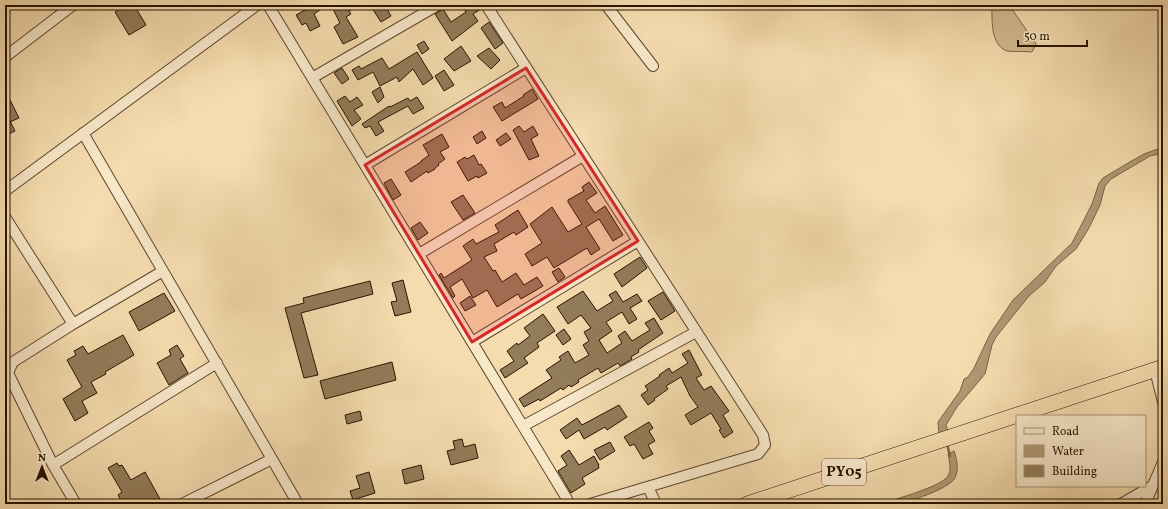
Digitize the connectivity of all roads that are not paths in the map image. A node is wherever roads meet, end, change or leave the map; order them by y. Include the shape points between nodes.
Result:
1 (73, 5) edge
2 (257, 5) edge
3 (268, 5) edge
4 (438, 5) edge
5 (486, 5) edge
6 (606, 5) edge
7 (61, 9) edge
8 (5, 57) edge
9 (653, 66) dead end
10 (526, 68) junction
11 (312, 78) junction
12 (83, 133) junction
13 (583, 156) junction
14 (365, 165) junction
15 (5, 191) edge
16 (5, 217) edge
17 (638, 242) junction
18 (419, 254) junction
19 (163, 271) junction
20 (73, 324) junction
21 (696, 332) junction
22 (472, 342) junction
23 (217, 363) junction
24 (1159, 368) edge
25 (1163, 402) edge
26 (1016, 415) edge
27 (1017, 415) edge
28 (523, 426) junction
29 (272, 459) junction
30 (1163, 462) edge
31 (53, 465) junction
32 (1152, 486) junction
33 (648, 487) junction
34 (76, 504) edge
35 (182, 504) edge
36 (298, 504) edge
37 (568, 504) edge
38 (590, 504) edge
39 (656, 504) edge
40 (747, 504) edge
41 (1121, 504) edge
42 (1145, 504) edge

1 - 7 street
2 - 12 street
3 - 11 street
4 - 11 street
5 - 10 street
6 - 9 street
7 - 8 street
10 - 13 street
10 - 14 street
11 - 14 street
12 - 15 street
12 - 19 street
13 - 17 street
13 - 18 street
14 - 18 street
16 - 20 street
17 - 21 street
17 - 22 street
18 - 22 street
19 - 20 street
19 - 23 street
20 - 31 street via 13,362 8,373
21 - 28 street
21 - 33 street via 762,435 764,445 758,454
22 - 28 street
23 - 29 street
23 - 31 street
24 - 25 street
24 - 27 highway, PY05
26 - 40 highway, PY05
28 - 37 street
29 - 35 street
29 - 36 street
30 - 32 street
31 - 34 street
32 - 41 street
32 - 42 street
33 - 38 street
33 - 39 street

